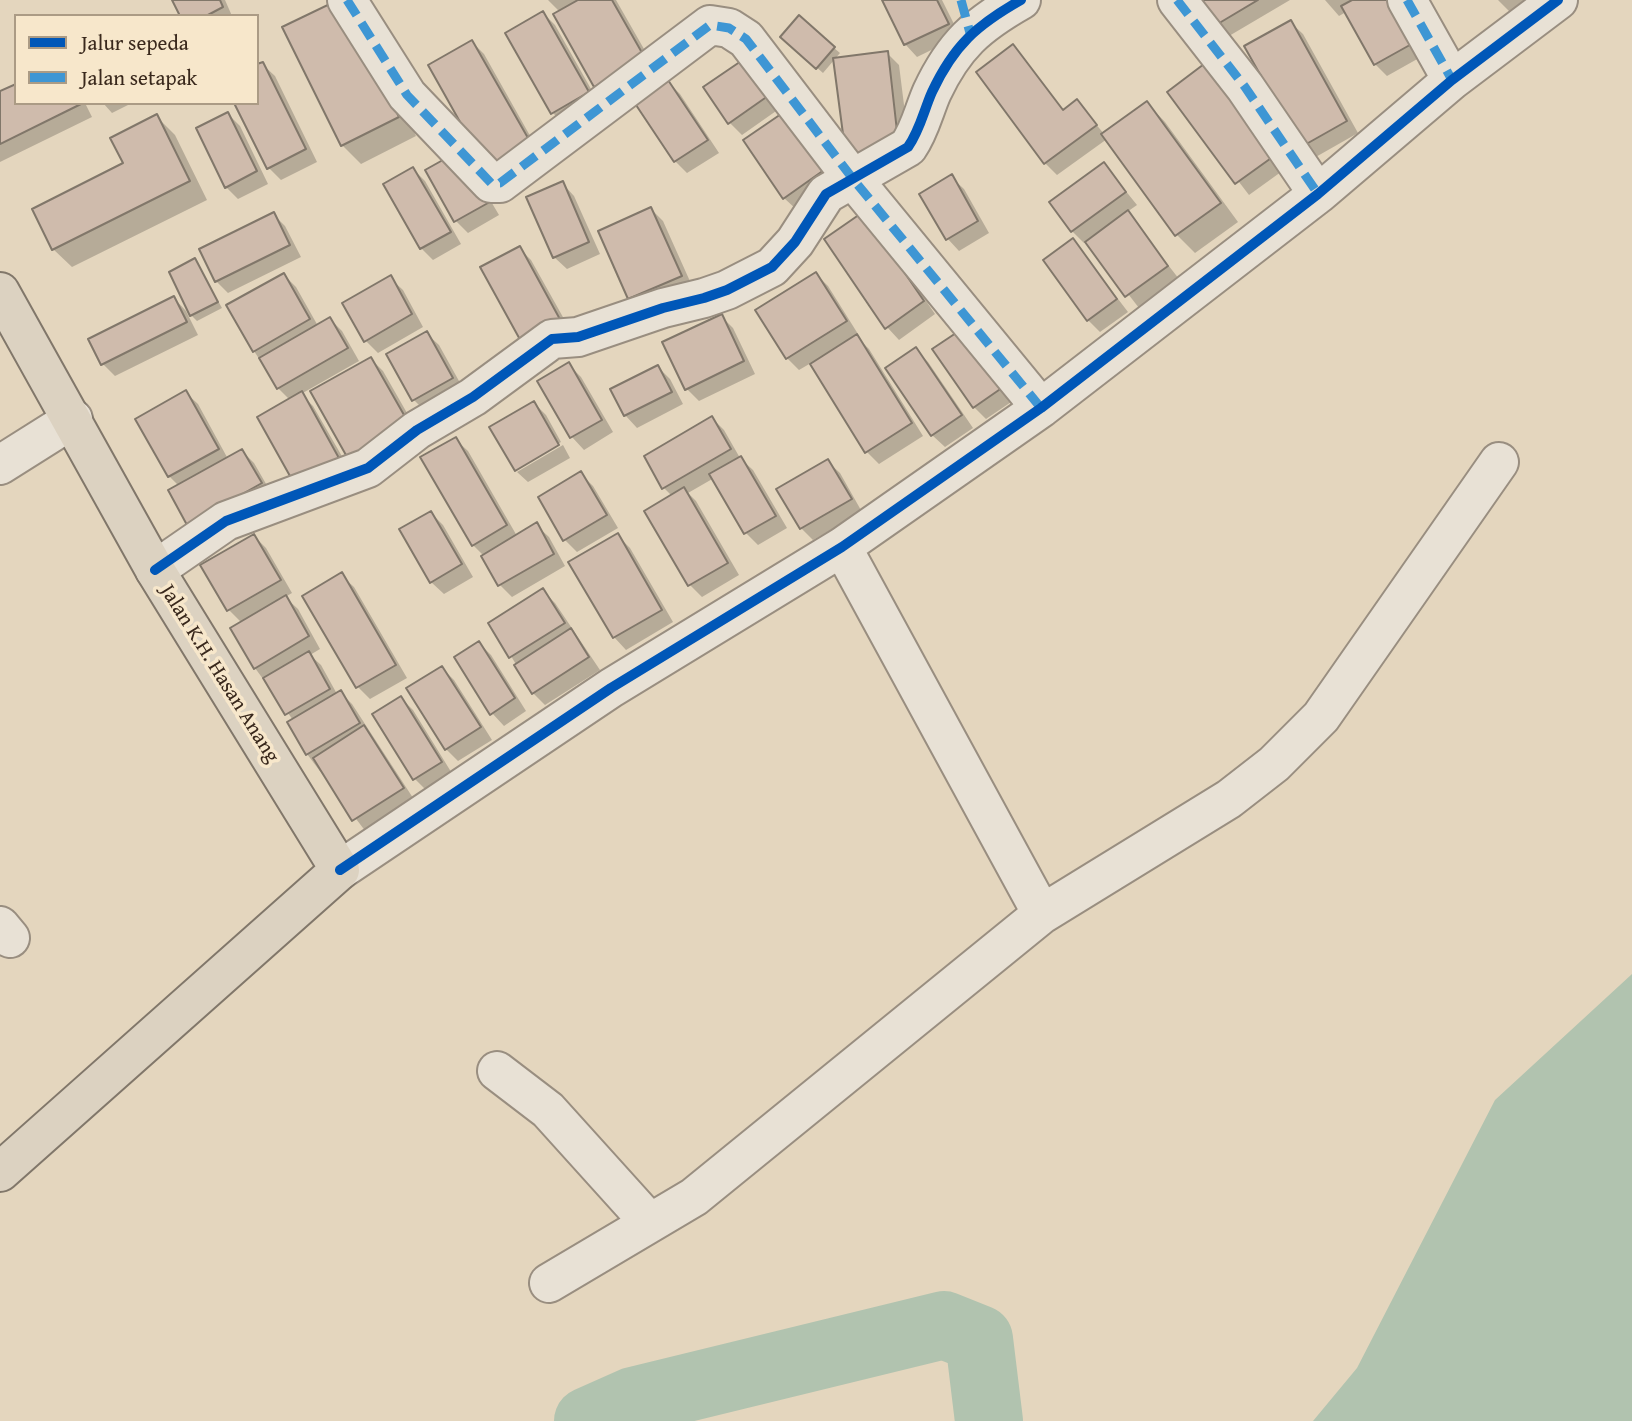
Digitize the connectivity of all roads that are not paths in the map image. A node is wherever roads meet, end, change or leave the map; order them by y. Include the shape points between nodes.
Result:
1 (347, 0) edge
2 (1021, 0) edge
3 (1177, 0) edge
4 (1407, 0) edge
5 (1558, 0) edge
6 (966, 16) edge
7 (1452, 80) junction
8 (853, 179) junction
9 (1318, 194) junction
10 (0, 292) edge
11 (1041, 408) junction
12 (72, 419) junction
13 (1499, 462) dead end
14 (0, 465) edge
15 (842, 547) junction
16 (155, 570) junction
17 (340, 870) junction
18 (1042, 914) junction
19 (497, 1071) dead end
20 (0, 1172) edge
21 (650, 1223) junction
22 (549, 1283) dead end

1 - 8 street via 407,95 491,183 500,183 710,25 729,28 746,39
2 - 6 street
3 - 9 street via 1245,87
4 - 7 street
5 - 7 street
6 - 8 street via 908,147
7 - 9 street
8 - 11 street
8 - 16 street via 826,194 795,242 772,267 704,298 578,337 552,339 368,468 226,521
9 - 11 street
10 - 12 main road, Jalan K.H. Hasan Anang
11 - 15 street
12 - 14 street
12 - 16 main road, Jalan K.H. Hasan Anang
13 - 18 street via 1321,717 1274,764 1229,799
15 - 17 street via 611,688
15 - 18 street
16 - 17 main road, Jalan K.H. Hasan Anang
17 - 20 main road
18 - 21 street via 694,1197
19 - 21 street via 548,1110
21 - 22 street

